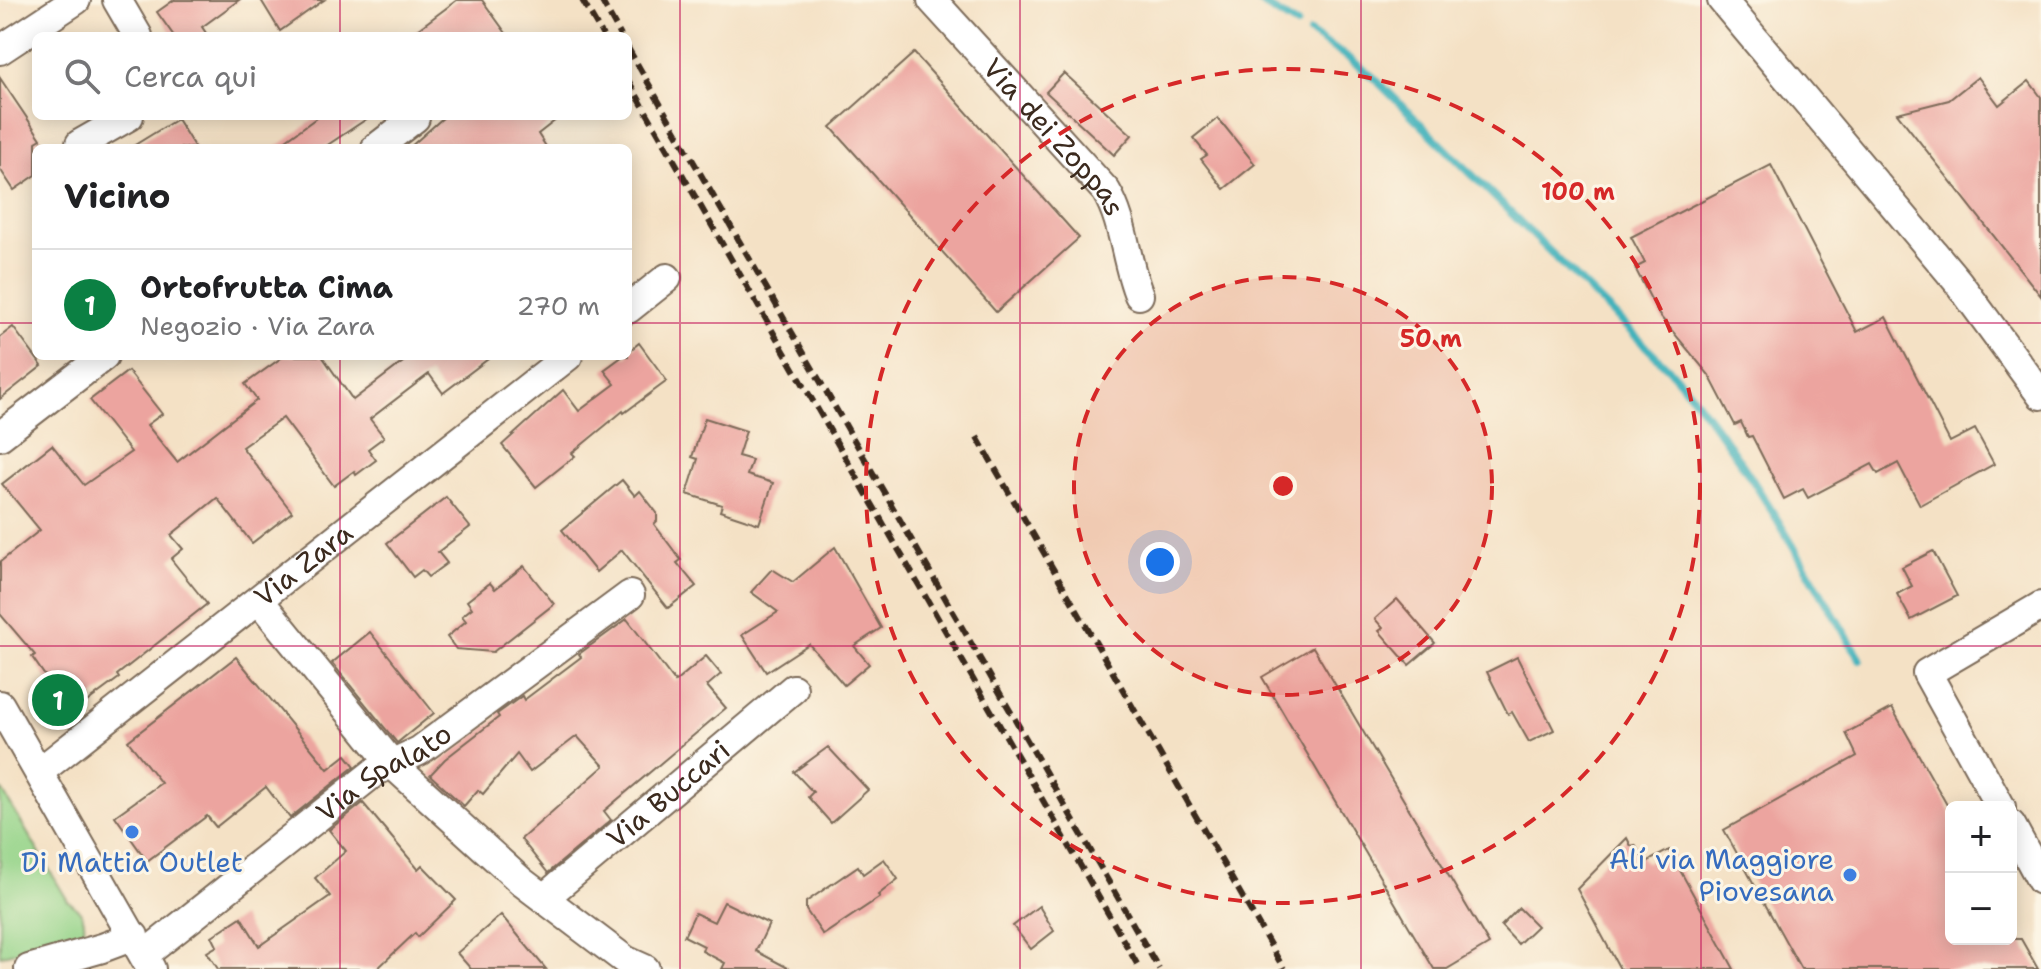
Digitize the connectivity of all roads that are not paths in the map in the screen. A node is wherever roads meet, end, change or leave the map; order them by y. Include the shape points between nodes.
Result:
1 (76, 0) edge
2 (117, 0) edge
3 (932, 0) edge
4 (1722, 0) edge
5 (136, 32) edge
6 (0, 50) edge
7 (122, 120) edge
8 (412, 120) edge
9 (80, 144) dead end
10 (381, 144) edge
11 (667, 278) dead end
12 (1139, 295) dead end
13 (632, 306) edge
14 (99, 360) edge
15 (563, 360) edge
16 (2041, 395) edge
17 (0, 436) edge
18 (630, 595) dead end
19 (259, 600) junction
20 (2041, 606) edge
21 (793, 689) dead end
22 (0, 705) edge
23 (392, 764) junction
24 (39, 772) junction
25 (1998, 801) edge
26 (2017, 836) edge
27 (2041, 880) edge
28 (544, 898) junction
29 (143, 953) edge
30 (29, 969) edge
31 (645, 969) edge

1 - 6 street
2 - 5 street
3 - 12 street, Via dei Zoppas via 1106,191 1116,207
4 - 16 street via 1958,282
7 - 9 street
8 - 10 street
11 - 13 street
14 - 17 street
15 - 19 street, Via Zara
18 - 23 street, Via Spalato via 419,751
19 - 23 street
19 - 24 street, Via Zara
20 - 25 street via 1927,673
21 - 28 street, Via Buccari
22 - 24 street
23 - 28 street
23 - 29 street, Via Spalato via 376,771
24 - 29 street
26 - 27 street
28 - 31 street via 625,960
29 - 30 street, Via Spalato via 102,948

